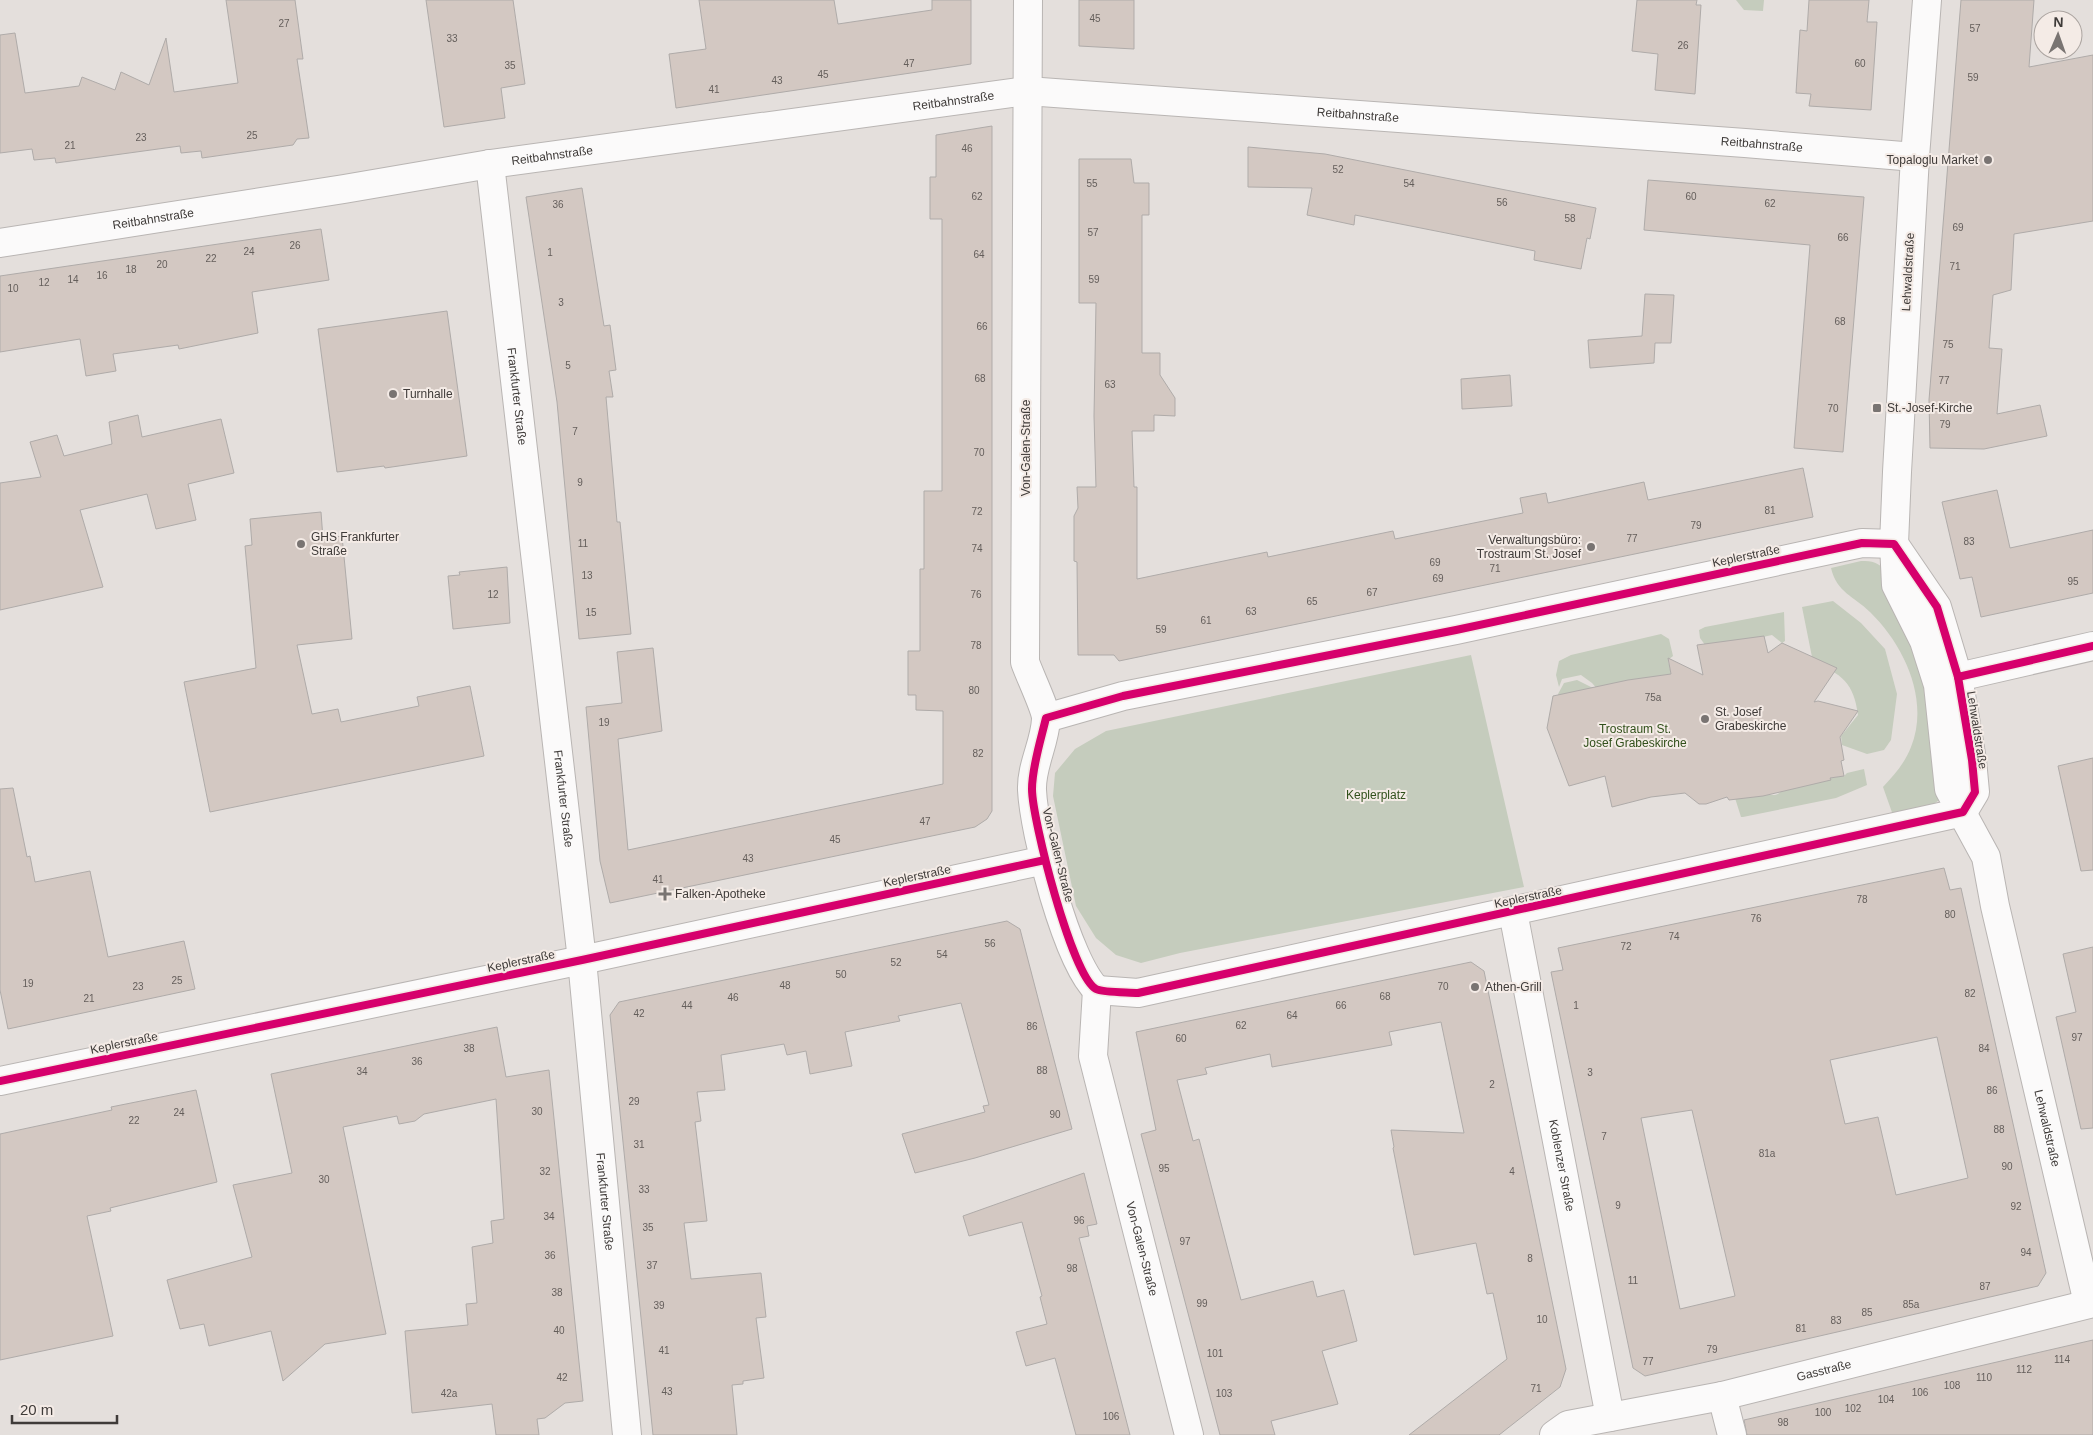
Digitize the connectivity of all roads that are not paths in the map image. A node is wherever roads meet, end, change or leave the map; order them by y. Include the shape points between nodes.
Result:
1 (1028, 0) edge
2 (1927, 0) edge
3 (1028, 91) junction
4 (1915, 157) junction
5 (490, 164) junction
6 (0, 243) edge
7 (1894, 544) junction
8 (2093, 646) edge
9 (1948, 681) junction
10 (1046, 718) junction
11 (1963, 812) junction
12 (1045, 860) junction
13 (1514, 912) junction
14 (582, 960) junction
15 (1097, 990) junction
16 (0, 1080) edge
17 (2090, 1303) edge
18 (1722, 1396) junction
19 (1610, 1417) junction
20 (627, 1435) edge
21 (1189, 1435) edge
22 (1554, 1435) edge
23 (1732, 1435) edge

1 - 3 street, Von-Galen-Straße
2 - 4 street, Lehwaldstraße
3 - 4 street, Reitbahnstraße
3 - 5 street, Reitbahnstraße
3 - 10 street, Von-Galen-Straße via 1025,662
4 - 7 street, Lehwaldstraße
5 - 6 street, Reitbahnstraße
5 - 14 street, Frankfurter Straße
7 - 9 street, Lehwaldstraße via 1896,586
7 - 10 street, Keplerstraße via 1852,545 1466,628 1123,696
8 - 9 street
9 - 11 street, Lehwaldstraße via 1972,760 1975,792
10 - 12 street, Von-Galen-Straße via 1032,788
11 - 13 street, Keplerstraße
11 - 17 street, Lehwaldstraße via 1986,857
12 - 14 street, Keplerstraße
12 - 15 street, Von-Galen-Straße via 1068,938 1090,983
13 - 15 street, Keplerstraße via 1138,993
13 - 19 street, Koblenzer Straße
14 - 16 street, Keplerstraße
14 - 20 street, Frankfurter Straße
15 - 21 street, Von-Galen-Straße via 1093,1056
17 - 18 street, Gasstraße
18 - 19 street, Gasstraße
18 - 23 street
19 - 22 street, Gasstraße via 1568,1424

